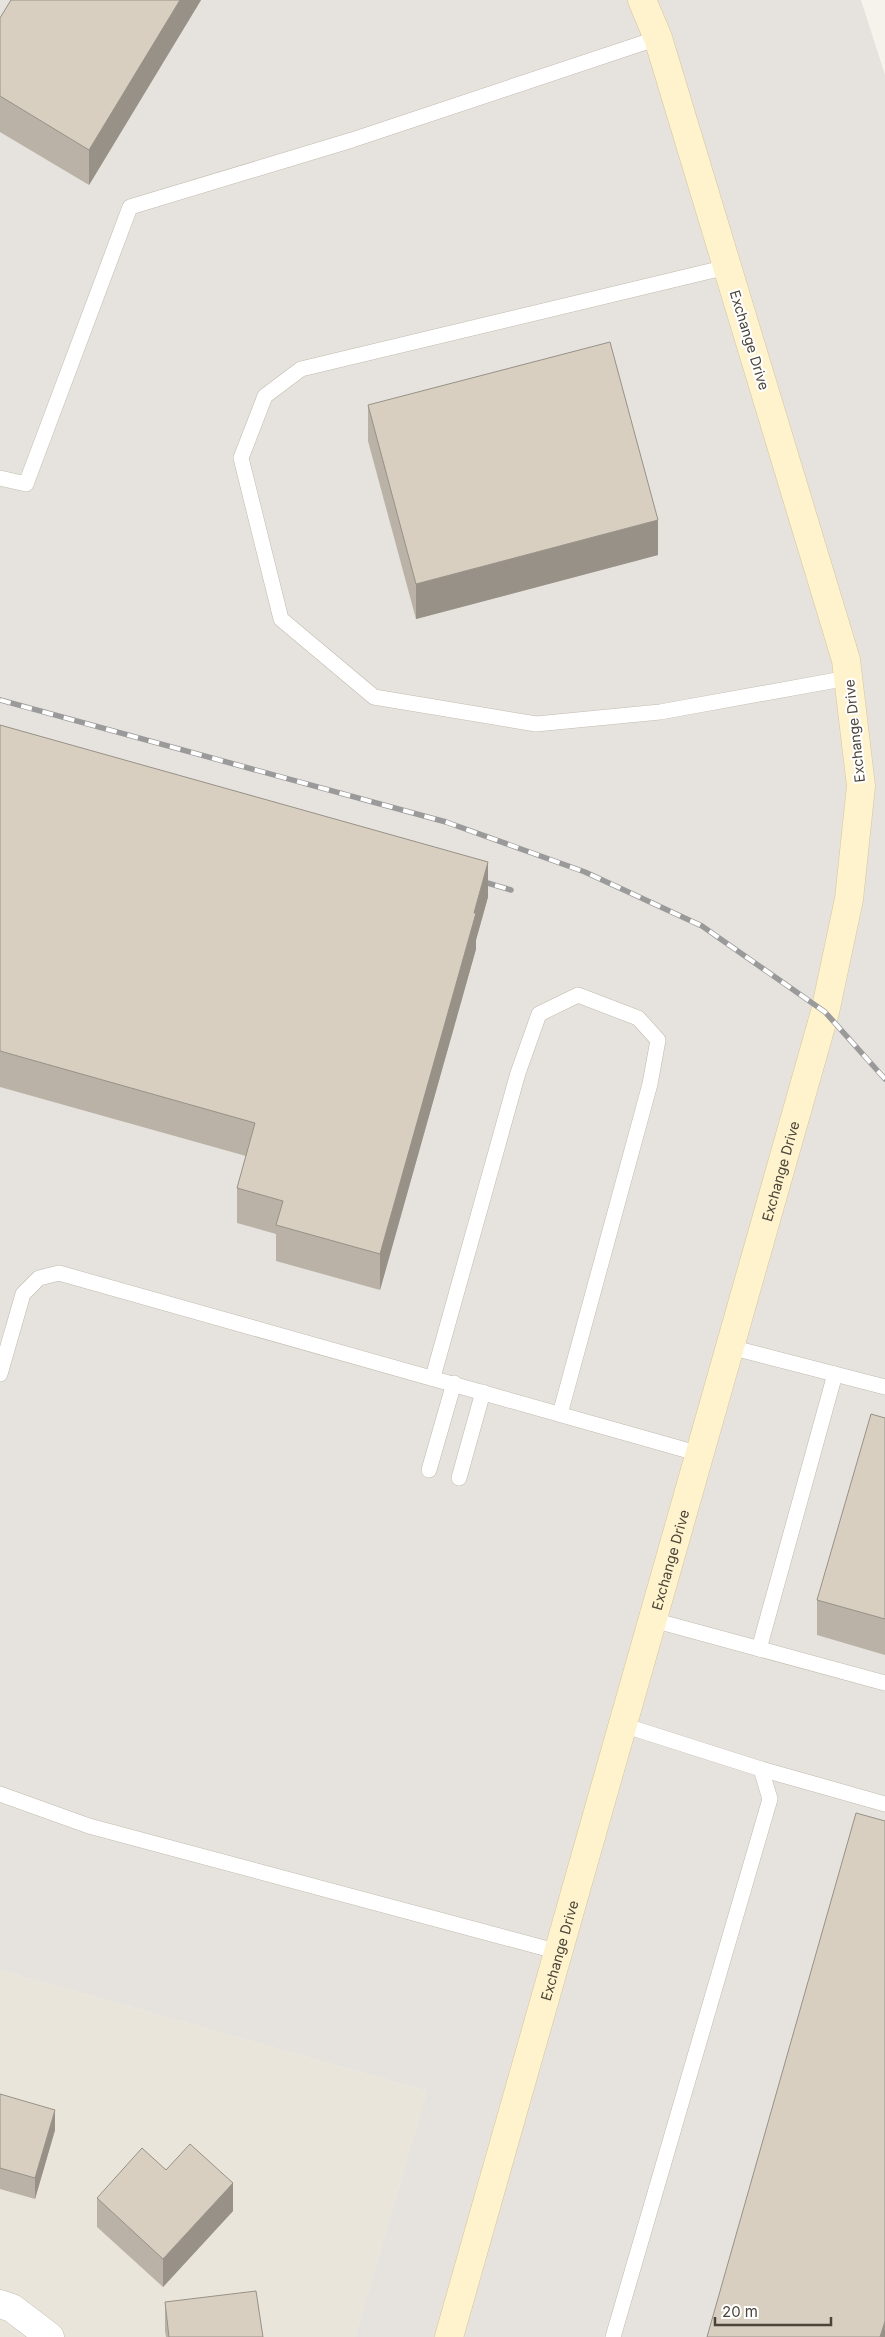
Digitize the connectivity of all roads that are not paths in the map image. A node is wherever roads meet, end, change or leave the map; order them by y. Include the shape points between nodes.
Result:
1 (642, 0) edge
2 (658, 38) junction
3 (727, 267) junction
4 (0, 478) edge
5 (848, 678) junction
6 (730, 1347) junction
7 (0, 1374) edge
8 (835, 1374) junction
9 (433, 1377) junction
10 (454, 1383) junction
11 (885, 1387) edge
12 (483, 1392) junction
13 (560, 1414) junction
14 (700, 1454) junction
15 (429, 1470) dead end
16 (459, 1478) dead end
17 (653, 1620) junction
18 (760, 1649) junction
19 (885, 1684) edge
20 (622, 1725) junction
21 (760, 1769) junction
22 (0, 1794) edge
23 (885, 1804) edge
24 (559, 1952) junction
25 (0, 2304) edge
26 (50, 2337) edge
27 (450, 2337) edge
28 (614, 2337) edge

1 - 2 street, Exchange Drive
2 - 3 street, Exchange Drive
2 - 4 lane via 352,140 130,207 26,484
3 - 5 street, Exchange Drive via 846,660
3 - 5 lane via 301,369 265,396 241,458 281,619 374,698 536,724 660,712
5 - 6 street, Exchange Drive via 861,786 849,899 825,1012
6 - 8 lane
6 - 14 street, Exchange Drive
7 - 9 lane via 23,1294 40,1278 59,1273
8 - 11 lane
8 - 18 lane
9 - 10 lane
9 - 13 lane via 518,1073 539,1014 578,995 638,1018 658,1040 650,1084
10 - 12 lane
10 - 15 lane
12 - 13 lane
12 - 16 lane
13 - 14 lane
14 - 17 street, Exchange Drive
17 - 18 lane
17 - 20 street, Exchange Drive
18 - 19 lane
20 - 21 lane
20 - 24 street, Exchange Drive
21 - 23 lane
21 - 28 lane via 770,1800
22 - 24 lane via 89,1826
24 - 27 street, Exchange Drive
25 - 26 street via 12,2308

